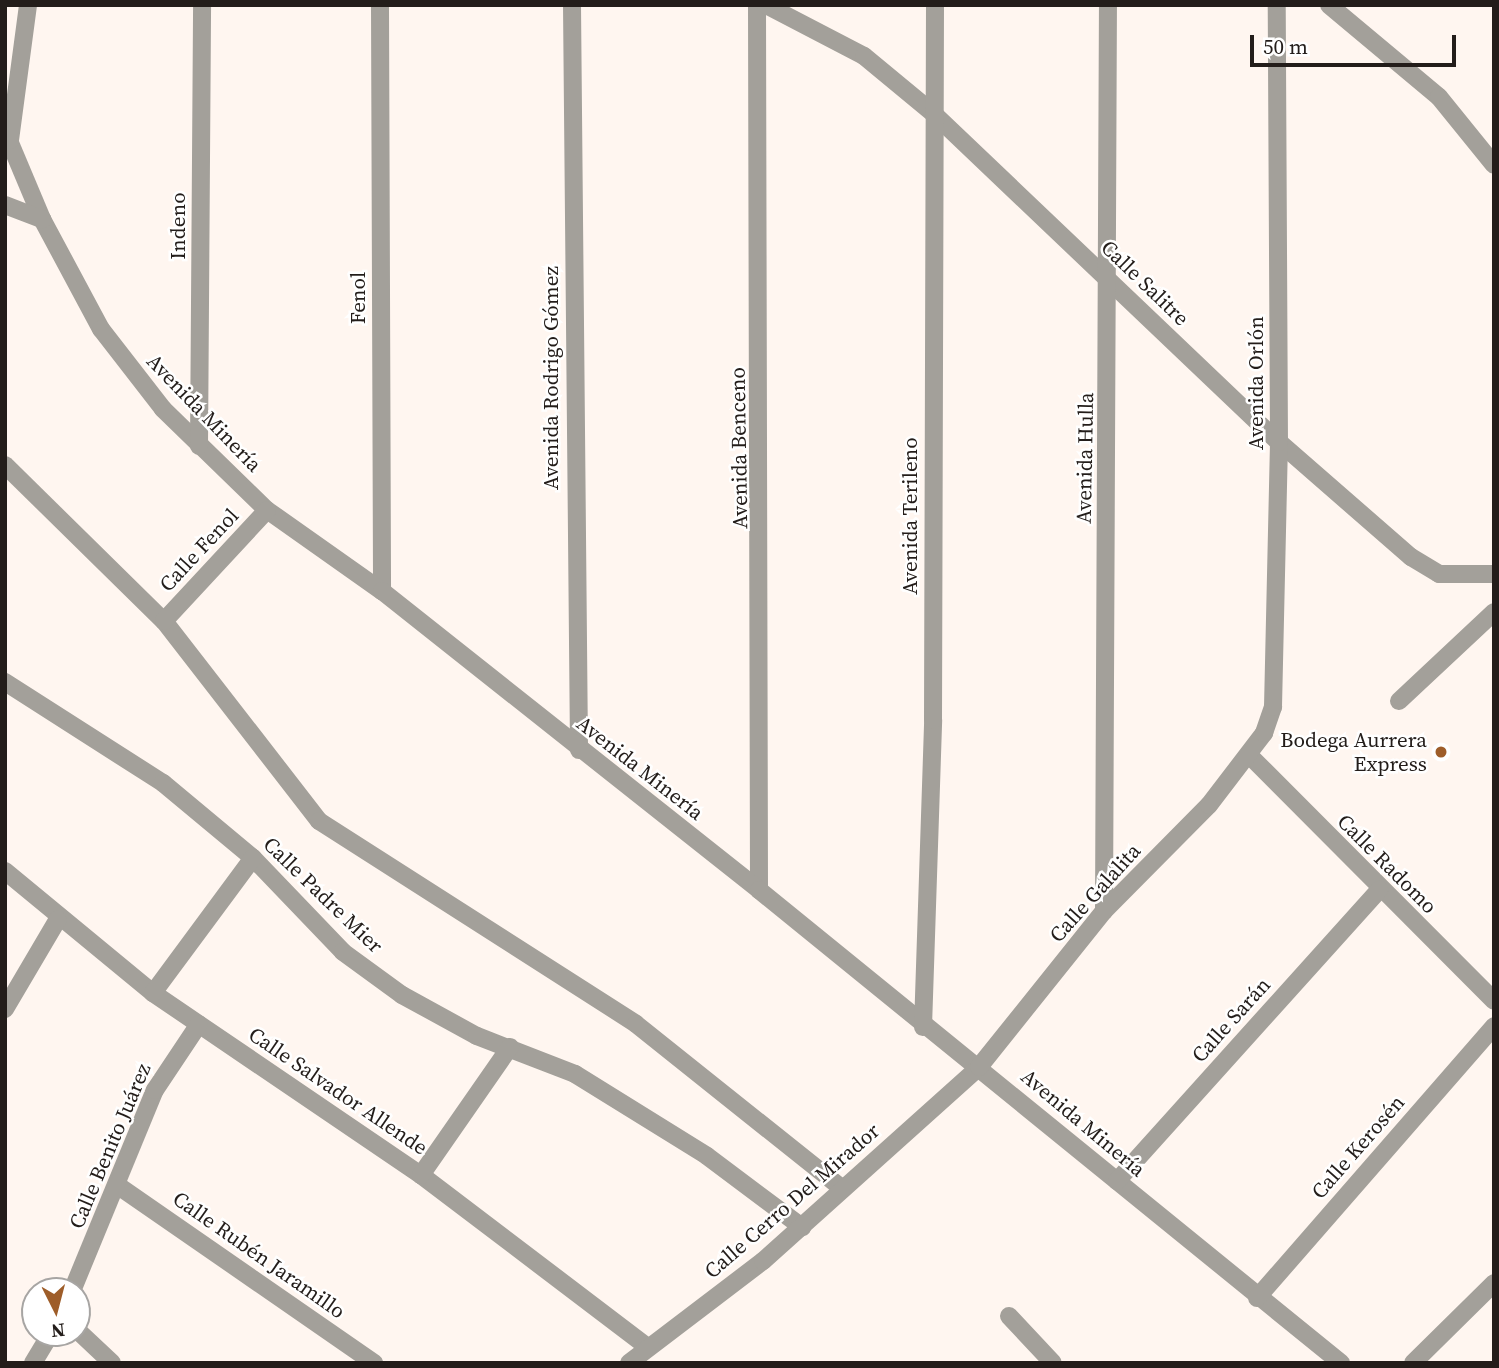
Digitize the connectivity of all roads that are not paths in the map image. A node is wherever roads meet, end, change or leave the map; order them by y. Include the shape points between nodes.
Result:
1 (28, 5) edge
2 (202, 5) edge
3 (380, 5) edge
4 (572, 5) edge
5 (757, 5) edge
6 (766, 5) edge
7 (935, 5) edge
8 (1108, 5) edge
9 (1277, 5) edge
10 (1329, 5) edge
11 (934, 114) junction
12 (7, 136) edge
13 (1494, 165) edge
14 (5, 205) edge
15 (42, 219) junction
16 (1110, 279) junction
17 (1279, 442) junction
18 (199, 446) junction
19 (5, 466) edge
20 (267, 510) junction
21 (1494, 574) edge
22 (382, 591) junction
23 (1494, 612) edge
24 (164, 621) junction
25 (5, 682) edge
26 (1399, 701) dead end
27 (579, 750) junction
28 (1251, 757) junction
29 (253, 858) junction
30 (5, 871) edge
31 (760, 890) junction
32 (1379, 890) junction
33 (1104, 911) junction
34 (58, 919) junction
35 (153, 993) junction
36 (1494, 1000) edge
37 (5, 1009) edge
38 (199, 1024) junction
39 (1494, 1026) edge
40 (923, 1027) junction
41 (510, 1047) junction
42 (979, 1067) junction
43 (421, 1175) junction
44 (1117, 1181) junction
45 (117, 1185) junction
46 (841, 1187) junction
47 (802, 1227) junction
48 (78, 1277) edge
49 (1494, 1283) edge
50 (1257, 1298) junction
51 (1009, 1317) dead end
52 (91, 1343) edge
53 (43, 1347) edge
54 (648, 1347) junction
55 (33, 1363) edge
56 (112, 1363) edge
57 (374, 1363) edge
58 (629, 1363) edge
59 (1053, 1363) edge
60 (1341, 1363) edge
61 (1413, 1363) edge

1 - 12 street
2 - 18 street, Indeno
3 - 22 street, Fenol
4 - 27 street, Avenida Rodrigo Gómez
5 - 31 street, Avenida Benceno
6 - 11 street, Calle Salitre via 864,57
7 - 11 street, Avenida Terileno
8 - 16 street, Avenida Hulla
9 - 17 street, Avenida Orlón
10 - 13 street via 1439,97
11 - 16 street, Calle Salitre
11 - 40 street, Avenida Terileno via 933,720
12 - 15 street, Avenida Minería
14 - 15 street
15 - 18 street, Avenida Minería via 101,329
16 - 17 street, Calle Salitre
16 - 33 street, Avenida Hulla
17 - 21 street, Calle Salitre via 1411,557 1439,574
17 - 28 street, Avenida Orlón via 1273,706
18 - 20 street, Avenida Minería
19 - 24 street
20 - 22 street, Avenida Minería
20 - 24 street, Calle Fenol
22 - 27 street, Avenida Minería
23 - 26 street
24 - 46 street via 318,821 636,1024
25 - 29 street, Calle Padre Mier via 163,783
27 - 31 street, Avenida Minería
28 - 32 street, Calle Radomo
28 - 33 street, Calle Galalita
29 - 35 street
29 - 41 street, Calle Padre Mier via 343,952 445,1020
30 - 34 street, Calle Salvador Allende
31 - 40 street, Avenida Minería
32 - 36 street, Calle Radomo
32 - 44 street, Calle Sarán
33 - 42 street, Calle Galalita
34 - 35 street, Calle Salvador Allende
34 - 37 street
35 - 38 street, Calle Salvador Allende
38 - 43 street, Calle Salvador Allende
38 - 45 street, Calle Benito Juárez via 155,1090
39 - 50 street, Calle Kerosén
40 - 42 street, Avenida Minería
41 - 43 street
41 - 47 street, Calle Padre Mier via 575,1074 633,1109
42 - 44 street, Avenida Minería
42 - 46 street, Calle Cerro Del Mirador
43 - 54 street, Calle Salvador Allende
44 - 50 street, Avenida Minería
45 - 48 street, Calle Benito Juárez
45 - 57 street, Calle Rubén Jaramillo
46 - 47 street, Calle Cerro Del Mirador
47 - 54 street, Calle Cerro Del Mirador
49 - 61 street
50 - 60 street, Avenida Minería
51 - 59 street
52 - 56 street
53 - 55 street
54 - 58 street, Calle Cerro Del Mirador

